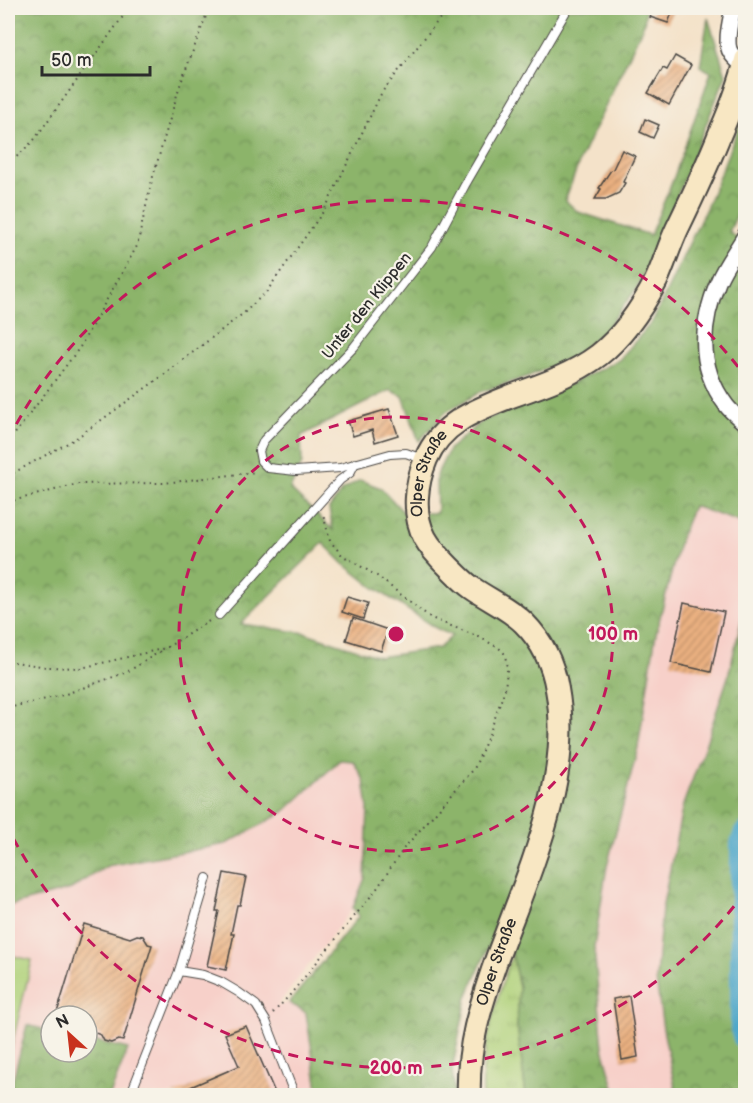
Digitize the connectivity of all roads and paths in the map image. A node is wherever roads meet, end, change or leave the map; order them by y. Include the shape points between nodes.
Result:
1 (129, 8) edge
2 (209, 8) edge
3 (448, 8) edge
4 (568, 8) edge
5 (733, 8) edge
6 (745, 65) edge
7 (8, 165) edge
8 (746, 234) edge
9 (746, 424) edge
10 (8, 443) edge
11 (425, 460) junction
12 (355, 463) junction
13 (267, 468) junction
14 (8, 476) edge
15 (8, 502) edge
16 (320, 503) junction
17 (219, 615) joint
18 (166, 648) junction
19 (8, 661) edge
20 (8, 708) edge
21 (207, 878) dead end
22 (179, 971) junction
23 (266, 1021) junction
24 (130, 1095) edge
25 (295, 1095) edge
26 (469, 1095) edge

1 - 7 path via 34,140
2 - 10 path via 179,88 137,246 80,347
3 - 14 path via 382,93 325,209 267,291 245,312 85,432
4 - 13 lane, Unter den Klippen via 432,247 354,347 264,440 259,451
5 - 6 street via 728,48
6 - 11 main road, Olper Straße via 732,105 657,278 621,334 599,355 567,374 459,418 440,435
8 - 9 street via 719,280 709,307 704,354 712,382 726,405
11 - 12 lane via 406,453
11 - 26 main road, Olper Straße via 417,512 425,539 469,586 513,614 533,633 552,669 560,714 558,764 546,824 485,992 472,1038
12 - 13 lane via 296,471
12 - 16 lane
13 - 15 path via 164,483 78,484
16 - 17 lane
16 - 23 path via 330,541 342,555 377,576 431,618 479,637 504,653 505,690 474,769 404,848 369,898
17 - 18 path
18 - 19 path via 81,668
18 - 20 path via 127,672 63,695
21 - 22 lane
22 - 23 lane via 221,982 256,1005
22 - 24 lane
23 - 25 lane

